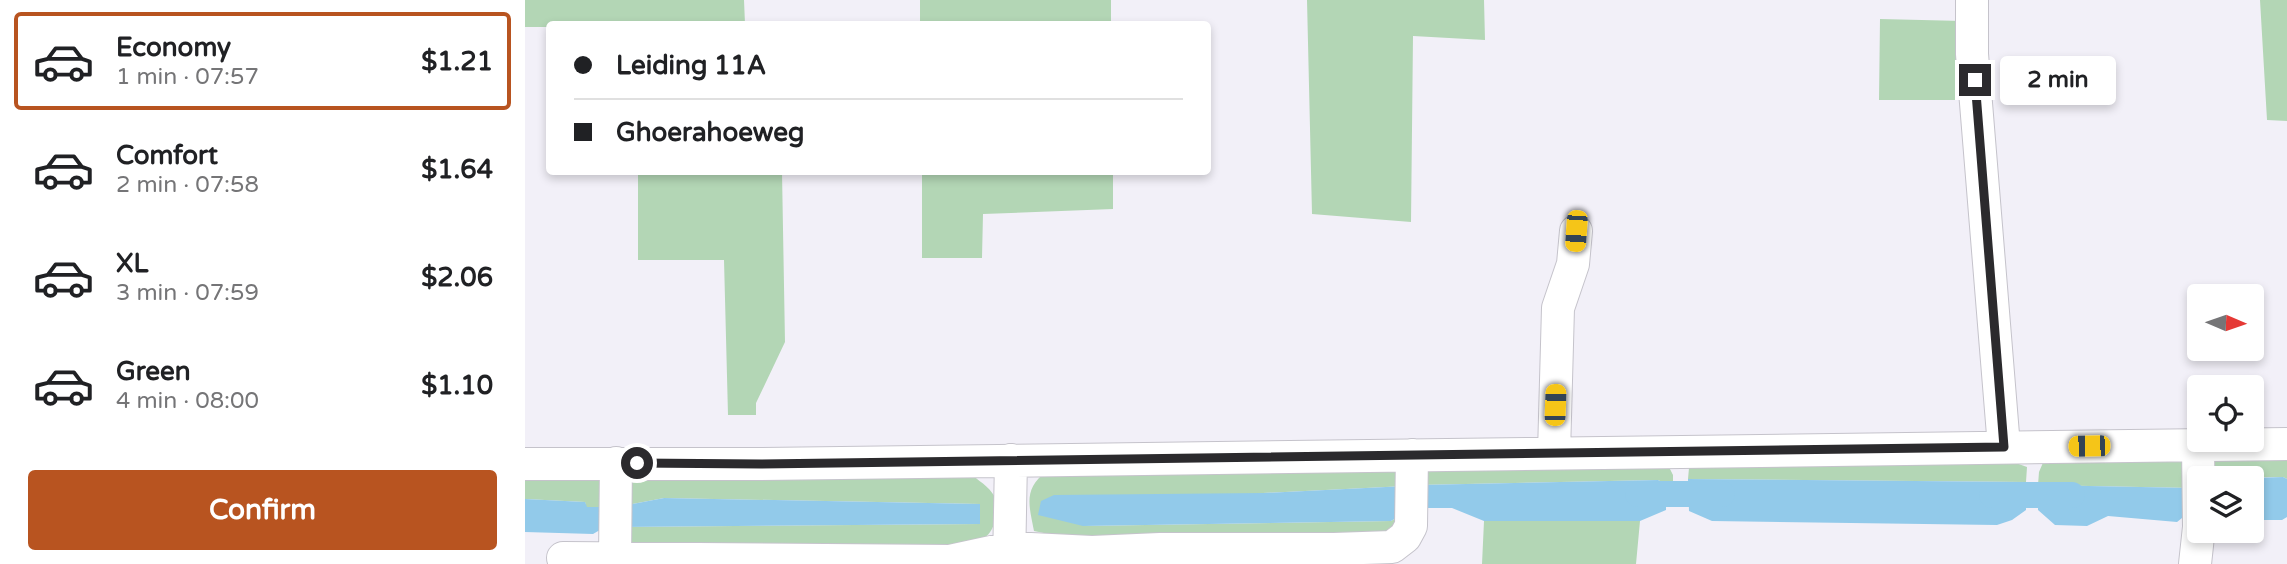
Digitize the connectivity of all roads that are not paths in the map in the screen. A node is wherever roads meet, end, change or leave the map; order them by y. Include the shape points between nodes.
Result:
1 (1972, 0) edge
2 (1576, 231) dead end
3 (2264, 444) edge
4 (2287, 444) edge
5 (2187, 445) edge
6 (2004, 447) junction
7 (1554, 453) junction
8 (1011, 460) junction
9 (1412, 462) junction
10 (616, 463) junction
11 (525, 464) edge
12 (2197, 543) edge
13 (1009, 556) edge
14 (1334, 557) edge
15 (563, 558) dead end
16 (615, 559) junction
17 (669, 562) edge
18 (2195, 564) edge

1 - 6 street via 1972,54
2 - 7 street via 1573,264 1558,308
3 - 4 street
5 - 6 street
6 - 7 street
7 - 9 street
8 - 9 street
8 - 10 street
8 - 13 street
9 - 14 street via 1411,526 1405,537 1392,547
10 - 11 street
10 - 16 street
12 - 18 street
13 - 14 street via 1160,549
13 - 17 street via 950,561
15 - 16 street
16 - 17 street

